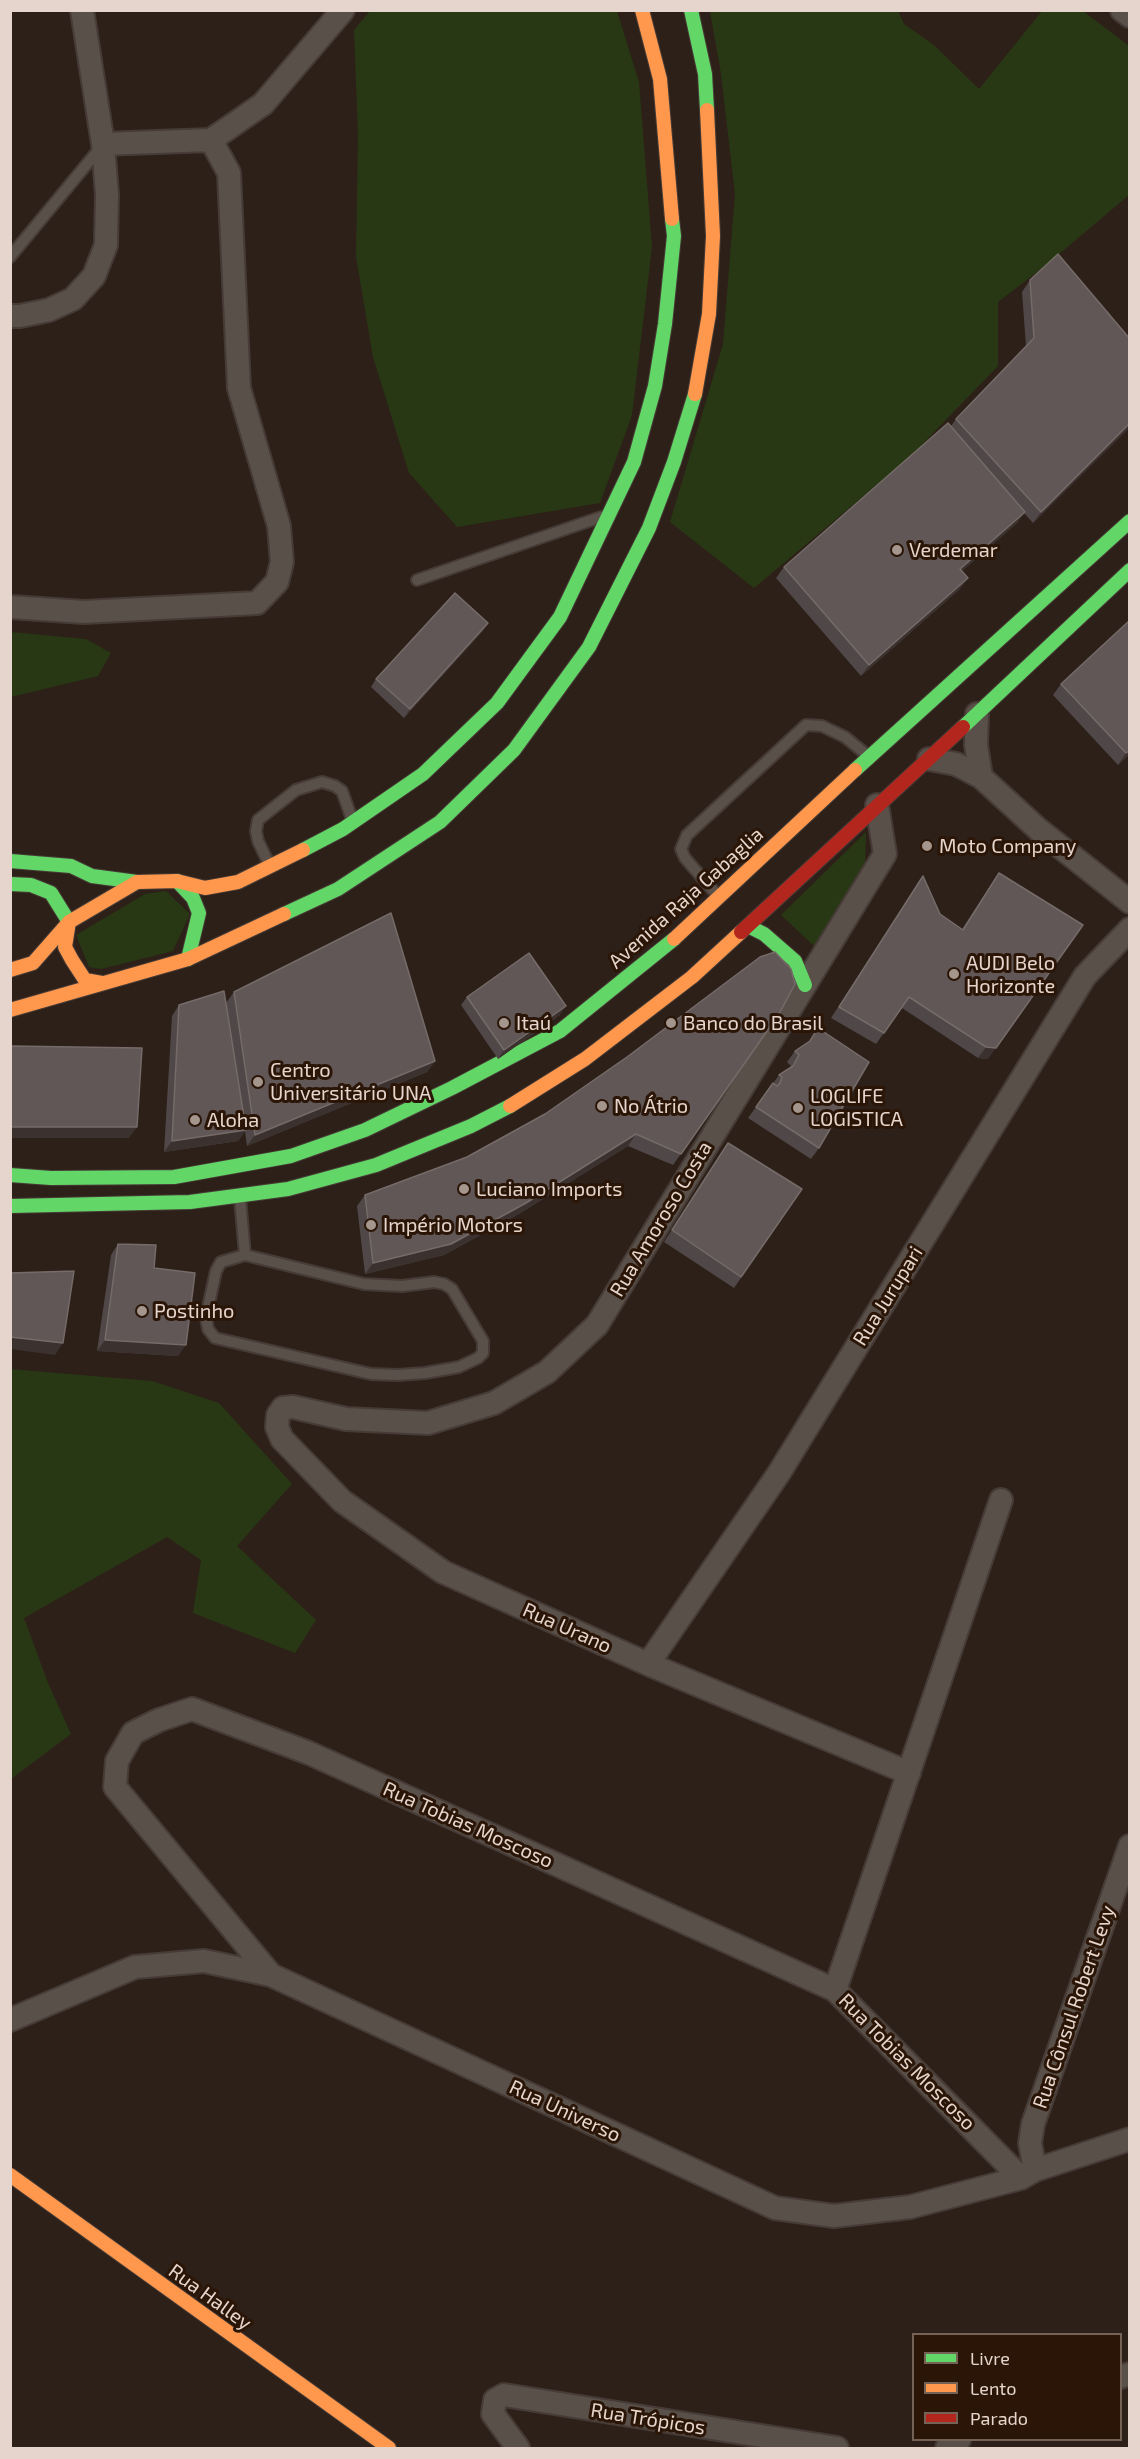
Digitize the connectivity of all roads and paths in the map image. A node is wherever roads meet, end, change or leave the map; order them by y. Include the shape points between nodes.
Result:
1 (82, 10) edge
2 (343, 10) edge
3 (642, 10) edge
4 (692, 10) edge
5 (1122, 10) edge
6 (1130, 16) edge
7 (211, 140) junction
8 (103, 144) junction
9 (10, 257) edge
10 (10, 316) edge
11 (607, 515) junction
12 (1130, 521) edge
13 (1130, 570) edge
14 (417, 580) dead end
15 (10, 608) edge
16 (977, 714) junction
17 (869, 757) junction
18 (929, 759) junction
19 (981, 777) junction
20 (878, 805) junction
21 (354, 822) junction
22 (10, 861) edge
23 (271, 867) junction
24 (177, 881) junction
25 (137, 882) junction
26 (10, 884) edge
27 (719, 897) junction
28 (1130, 902) edge
29 (69, 922) junction
30 (748, 926) junction
31 (1130, 929) edge
32 (188, 959) junction
33 (10, 970) edge
34 (102, 983) junction
35 (805, 984) junction
36 (10, 1010) edge
37 (10, 1175) edge
38 (240, 1195) junction
39 (10, 1206) edge
40 (245, 1254) junction
41 (278, 1415) joint
42 (1000, 1500) dead end
43 (648, 1664) junction
44 (909, 1773) junction
45 (1130, 1846) edge
46 (272, 1975) junction
47 (835, 1990) junction
48 (10, 2020) edge
49 (1130, 2139) edge
50 (1028, 2174) junction
51 (13, 2183) edge
52 (389, 2448) edge
53 (518, 2448) edge
54 (837, 2448) edge

1 - 8 street
2 - 7 street via 262,104
3 - 11 main road via 660,79 674,236 655,386 634,462
4 - 32 main road via 705,74 713,236 709,314 696,391 674,462 649,528 589,647 514,750 440,822 338,890
5 - 6 street
7 - 8 street
7 - 15 street via 229,173 239,388 279,526 282,562 277,582 257,603 84,612
8 - 9 lane
8 - 10 street via 106,245 94,276 73,299 49,310
11 - 14 lane
11 - 21 main road via 560,617 497,703 423,774
12 - 17 main road, Avenida Raja Gabaglia
13 - 16 main road
16 - 18 main road
16 - 19 street
17 - 27 main road, Avenida Raja Gabaglia
17 - 27 lane via 845,737 822,726 806,725 687,835 681,849 685,858
18 - 19 street via 956,764
18 - 20 main road
19 - 28 street via 1039,830
20 - 30 main road
20 - 35 street, Rua Amoroso Costa via 885,855
21 - 23 main road
21 - 23 lane via 342,791 335,786 322,782 296,790 258,820 258,841
22 - 25 main road via 71,866 92,876
23 - 24 main road via 238,882 205,888
24 - 25 main road
24 - 32 main road via 193,898 199,913
25 - 29 main road
26 - 29 main road via 31,885 51,893
27 - 37 main road, Avenida Raja Gabaglia via 665,948 560,1031 365,1130 291,1156 174,1177
29 - 33 main road via 33,963
29 - 34 main road via 64,947 85,980
30 - 35 main road via 764,934 795,961
30 - 38 main road via 655,1006 529,1096 471,1126 376,1165 288,1189
31 - 43 street, Rua Jurupari via 1085,976 779,1473
32 - 34 main road
34 - 36 main road
35 - 41 street, Rua Amoroso Costa via 597,1324 547,1372 494,1403 428,1423 346,1419 293,1407 283,1408
38 - 39 main road via 190,1202
38 - 40 lane
40 - 40 lane via 221,1262 216,1271 206,1317 214,1338 371,1374 398,1376 459,1366 483,1353 483,1341 452,1289 444,1284 364,1284
41 - 43 street, Rua Urano via 277,1427 282,1438 342,1501 443,1572
42 - 44 street
43 - 44 street, Rua Urano
44 - 47 street
45 - 50 street, Rua Cônsul Robert Levy via 1034,2124
46 - 47 street, Rua Tobias Moscoso via 115,1787 117,1761 133,1733 192,1709 309,1753
46 - 48 street, Rua Universo via 204,1961 135,1966
46 - 50 street, Rua Universo via 775,2208 834,2216 910,2207
47 - 50 street, Rua Tobias Moscoso
49 - 50 street, Rua Universo
51 - 52 main road, Rua Halley
53 - 54 street, Rua Trópicos via 493,2414 495,2400 504,2396

